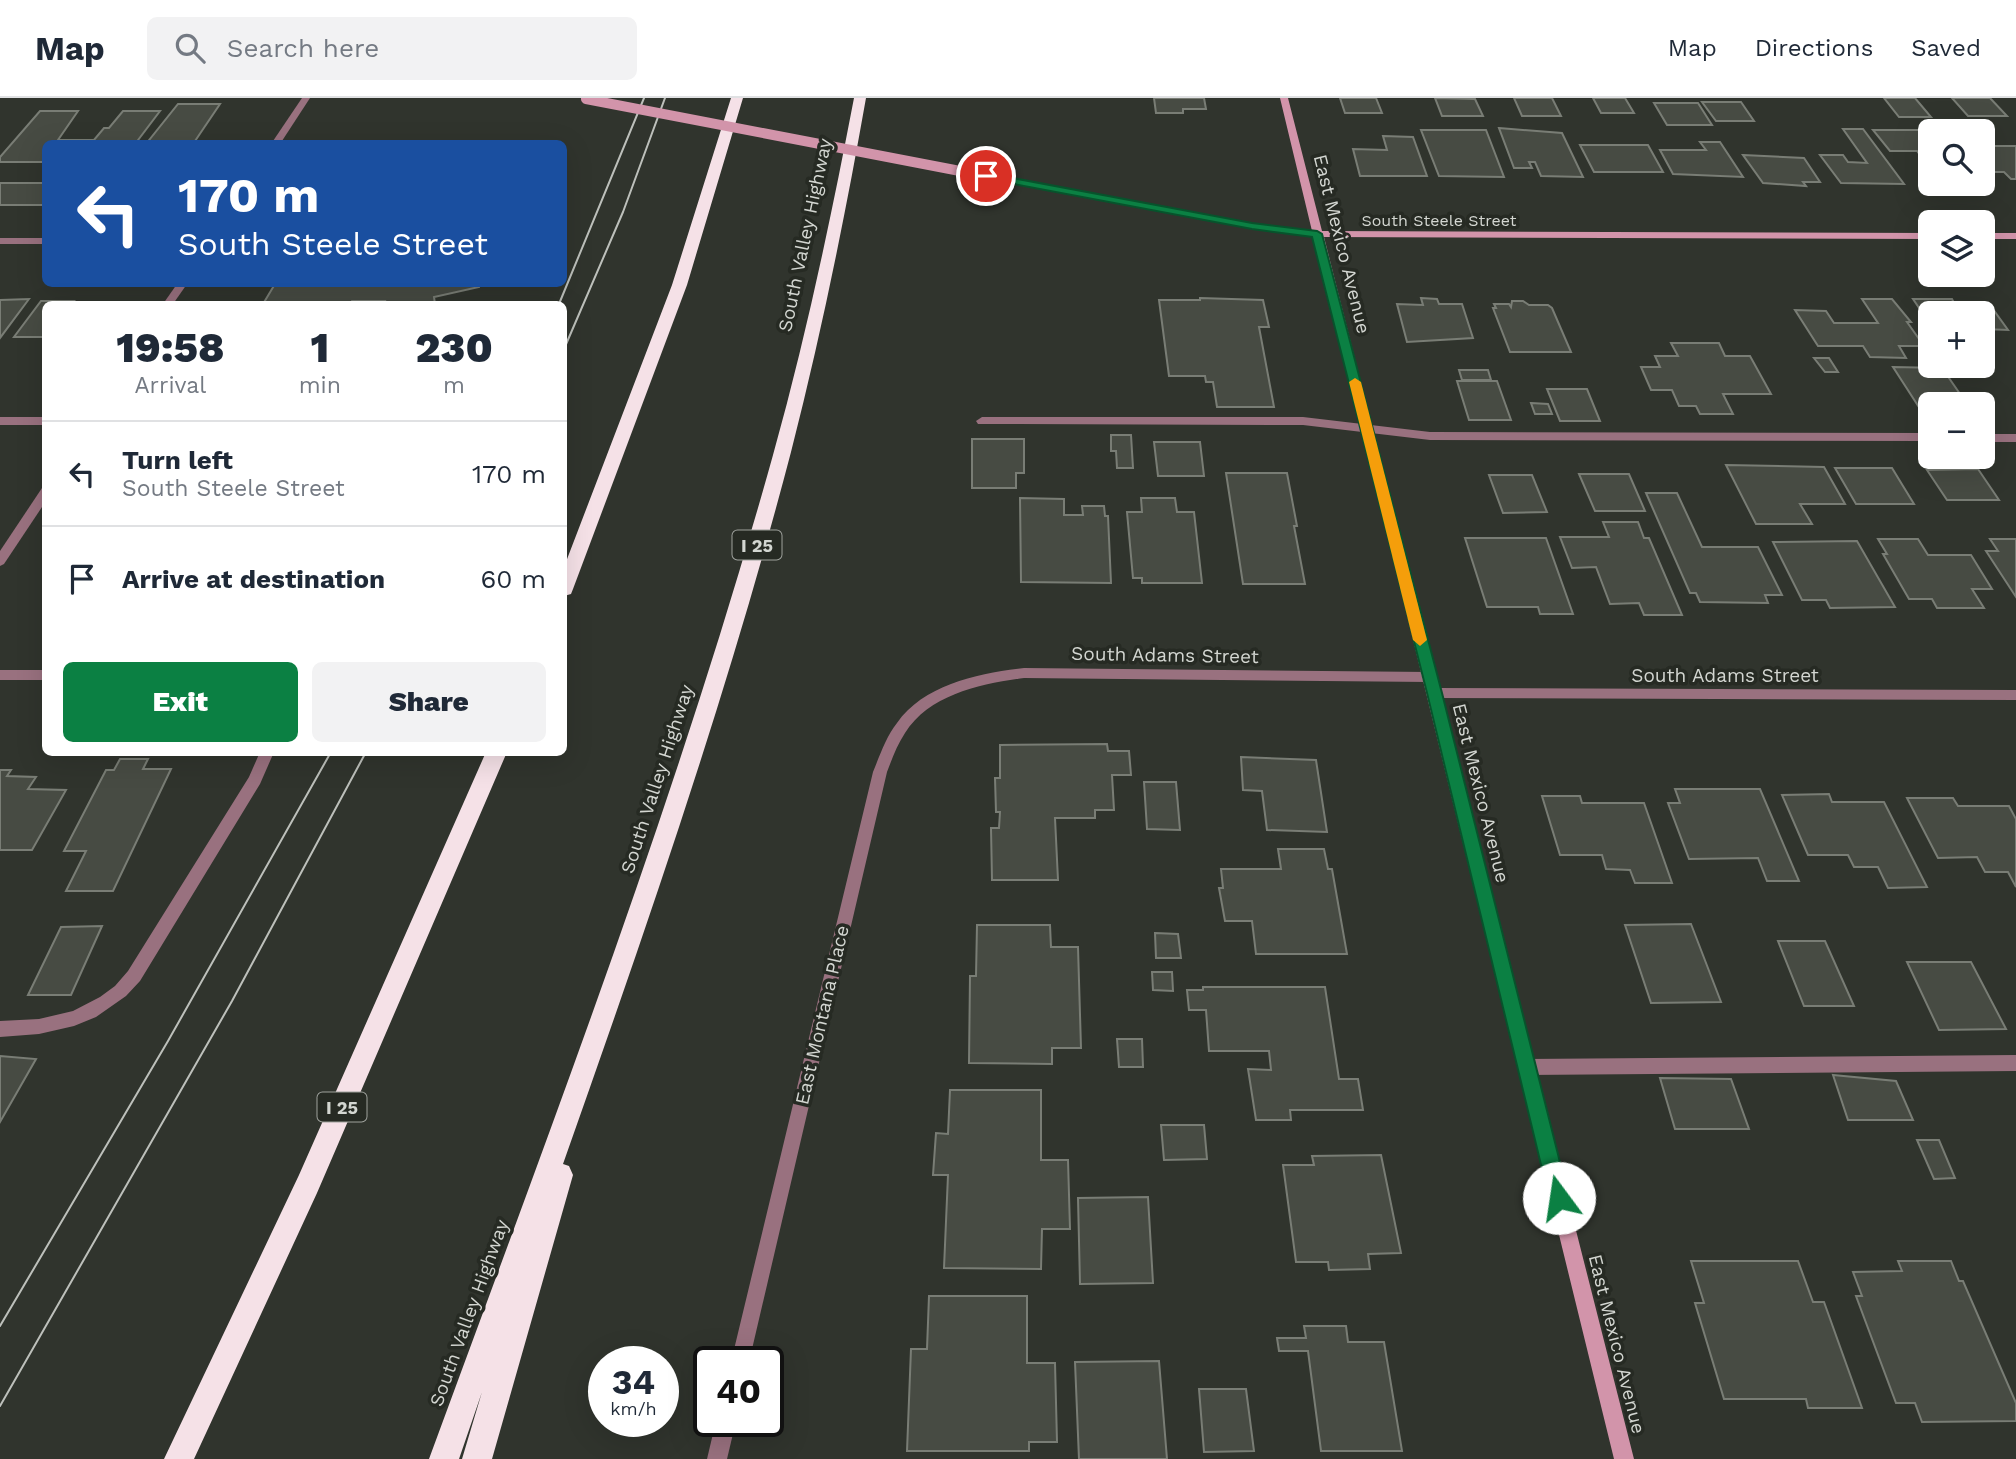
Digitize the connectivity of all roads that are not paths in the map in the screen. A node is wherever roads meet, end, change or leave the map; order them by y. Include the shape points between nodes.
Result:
1 (306, 98) edge
2 (584, 98) edge
3 (737, 98) edge
4 (860, 98) edge
5 (1284, 98) edge
6 (278, 140) edge
7 (1317, 234) junction
8 (1918, 236) edge
9 (1995, 236) edge
10 (2016, 236) edge
11 (0, 241) edge
12 (42, 241) edge
13 (0, 421) edge
14 (42, 421) edge
15 (982, 421) dead end
16 (1368, 428) junction
17 (1918, 437) edge
18 (1995, 438) edge
19 (2016, 438) edge
20 (42, 497) edge
21 (0, 561) edge
22 (567, 581) edge
23 (0, 675) edge
24 (42, 675) edge
25 (1429, 677) junction
26 (1435, 693) junction
27 (945, 694) joint
28 (2016, 695) edge
29 (265, 756) edge
30 (495, 756) edge
31 (615, 981) junction
32 (0, 1029) edge
33 (2016, 1062) edge
34 (1526, 1067) junction
35 (744, 1346) edge
36 (722, 1437) edge
37 (179, 1459) edge
38 (444, 1459) edge
39 (477, 1459) edge
40 (717, 1459) edge
41 (1624, 1459) edge

1 - 6 street
2 - 7 street, South Steele Street, bridge via 1252,226
3 - 22 highway via 657,349
4 - 31 highway, South Valley Highway / I 25 via 820,300 756,548 715,686
5 - 7 street, East Mexico Avenue
7 - 8 street, South Steele Street
7 - 16 street, East Mexico Avenue
9 - 10 street
11 - 12 street
13 - 14 street
15 - 16 street via 1303,421
16 - 17 street via 1430,436
16 - 25 street, East Mexico Avenue
18 - 19 street
20 - 21 street
23 - 24 street
25 - 26 street, East Mexico Avenue
25 - 27 street, South Adams Street via 1024,673 1000,675
26 - 28 street, South Adams Street
26 - 34 street, East Mexico Avenue
27 - 35 street, East Montana Place via 921,706 905,722 880,772
29 - 32 street via 248,792 119,995 101,1009 75,1019
30 - 37 highway, I 25 via 308,1184
31 - 38 highway, South Valley Highway / I 25
31 - 39 highway
33 - 34 street
34 - 41 street, East Mexico Avenue
36 - 40 street

